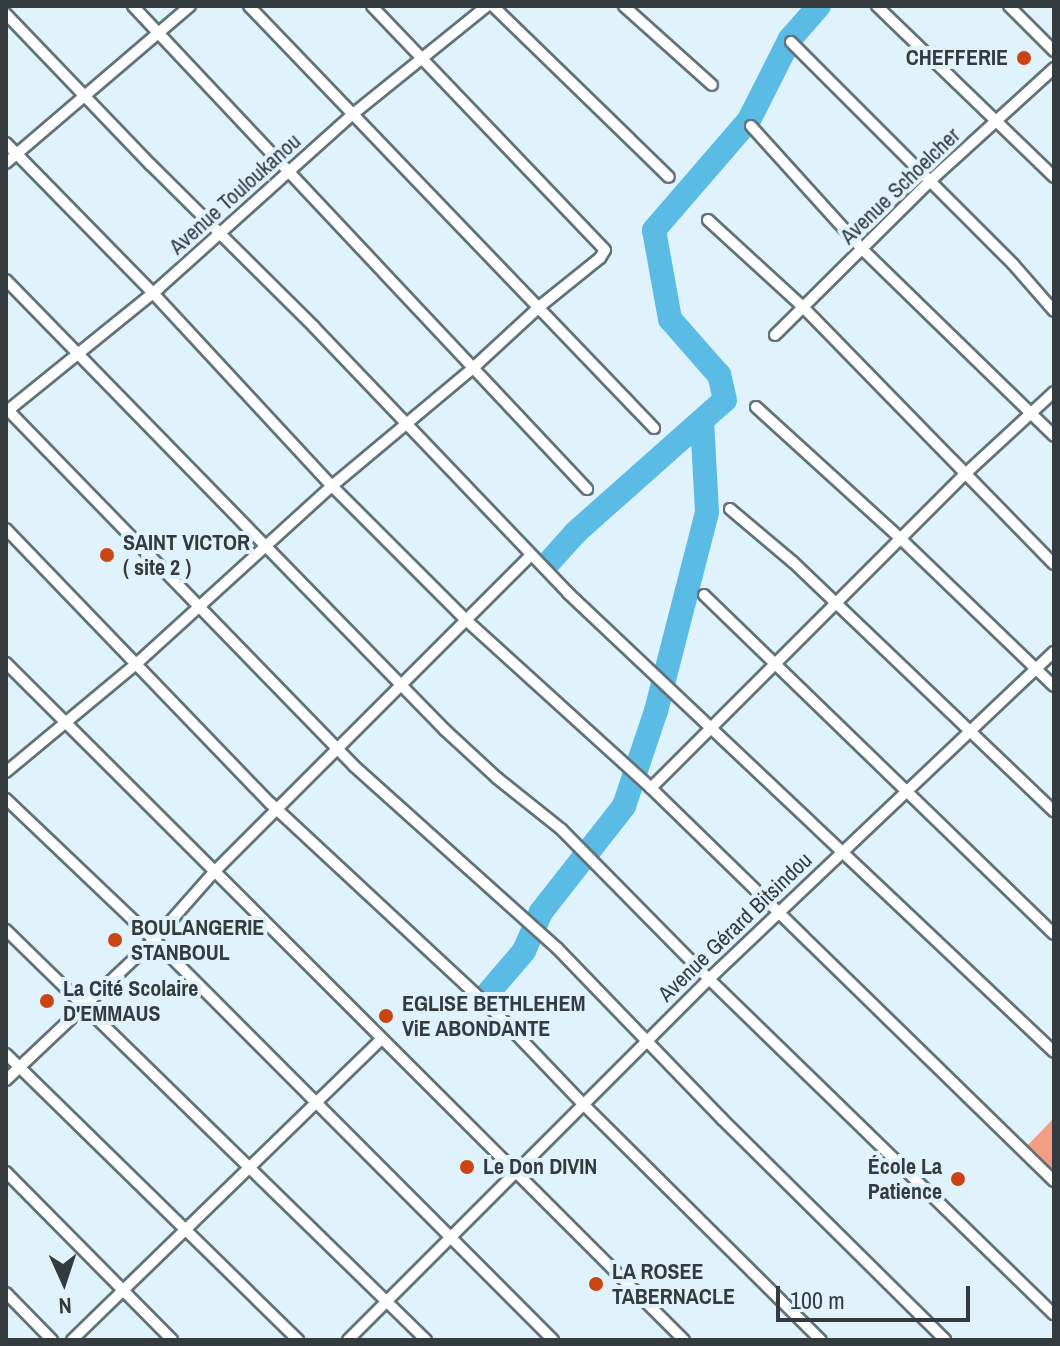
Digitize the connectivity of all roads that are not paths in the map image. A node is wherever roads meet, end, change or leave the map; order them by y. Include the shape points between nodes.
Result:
1 (133, 6) edge
2 (190, 6) edge
3 (249, 6) edge
4 (372, 6) edge
5 (490, 6) edge
6 (624, 6) edge
7 (877, 6) edge
8 (1009, 6) edge
9 (6, 14) edge
10 (158, 34) junction
11 (791, 42) dead end
12 (1054, 51) edge
13 (423, 58) junction
14 (1054, 68) edge
15 (712, 85) dead end
16 (84, 97) junction
17 (353, 114) junction
18 (998, 122) junction
19 (751, 126) dead end
20 (6, 143) edge
21 (17, 153) junction
22 (6, 163) edge
23 (290, 172) junction
24 (669, 177) dead end
25 (1054, 177) edge
26 (930, 181) junction
27 (708, 220) dead end
28 (221, 233) junction
29 (862, 249) junction
30 (6, 280) edge
31 (153, 293) junction
32 (539, 307) junction
33 (803, 307) junction
34 (1054, 311) edge
35 (775, 335) dead end
36 (80, 353) junction
37 (473, 368) junction
38 (1054, 392) edge
39 (756, 407) dead end
40 (7, 410) edge
41 (1030, 412) junction
42 (405, 424) junction
43 (654, 428) dead end
44 (1054, 436) edge
45 (964, 475) junction
46 (332, 486) junction
47 (587, 489) dead end
48 (730, 509) dead end
49 (6, 529) edge
50 (901, 539) junction
51 (264, 547) junction
52 (531, 555) junction
53 (1054, 564) edge
54 (704, 595) dead end
55 (836, 602) junction
56 (199, 607) junction
57 (466, 620) junction
58 (1054, 652) edge
59 (6, 663) edge
60 (135, 665) junction
61 (774, 666) junction
62 (1036, 669) junction
63 (1054, 686) edge
64 (401, 687) junction
65 (65, 721) junction
66 (711, 726) junction
67 (971, 731) junction
68 (339, 749) junction
69 (6, 772) edge
70 (651, 788) junction
71 (907, 792) junction
72 (6, 799) edge
73 (277, 809) junction
74 (1054, 811) edge
75 (843, 851) junction
76 (214, 872) junction
77 (778, 913) junction
78 (6, 930) edge
79 (1054, 934) edge
80 (154, 940) junction
81 (709, 979) junction
82 (83, 1006) junction
83 (381, 1040) junction
84 (646, 1040) junction
85 (1054, 1052) edge
86 (6, 1054) edge
87 (19, 1067) junction
88 (6, 1080) edge
89 (317, 1104) junction
90 (583, 1104) junction
91 (250, 1166) junction
92 (515, 1171) junction
93 (6, 1172) edge
94 (1054, 1181) edge
95 (187, 1228) junction
96 (452, 1239) junction
97 (123, 1291) junction
98 (6, 1293) edge
99 (388, 1302) junction
100 (1054, 1314) edge
101 (52, 1340) edge
102 (72, 1340) edge
103 (172, 1340) edge
104 (298, 1340) edge
105 (348, 1340) edge
106 (426, 1340) edge
107 (553, 1340) edge
108 (684, 1340) edge
109 (821, 1340) edge
110 (945, 1340) edge

1 - 10 street
2 - 10 street
3 - 17 street
4 - 13 street
5 - 13 street, Avenue Touloukanou
5 - 24 street
6 - 15 street
7 - 18 street
8 - 12 street
9 - 16 street
10 - 16 street
10 - 23 street
11 - 26 street
13 - 17 street, Avenue Touloukanou
13 - 32 street via 605,250
14 - 18 street, Avenue Schoelcher
16 - 21 street
16 - 28 street
17 - 23 street, Avenue Touloukanou
17 - 32 street
18 - 25 street
18 - 26 street, Avenue Schoelcher
19 - 29 street
20 - 21 street
21 - 22 street
21 - 31 street
23 - 28 street, Avenue Touloukanou
23 - 37 street
26 - 29 street, Avenue Schoelcher
26 - 34 street
27 - 33 street
28 - 31 street, Avenue Touloukanou
28 - 42 street
29 - 33 street, Avenue Schoelcher
29 - 41 street
30 - 36 street
31 - 36 street, Avenue Touloukanou
31 - 46 street
32 - 37 street
32 - 43 street
33 - 35 street, Avenue Schoelcher
33 - 45 street
36 - 40 street, Avenue Touloukanou
36 - 51 street
37 - 42 street
37 - 47 street
38 - 41 street
39 - 50 street
40 - 56 street
41 - 44 street
41 - 45 street
42 - 46 street
42 - 52 street
45 - 50 street
45 - 53 street
46 - 51 street
46 - 57 street
48 - 55 street
49 - 60 street
50 - 55 street
50 - 62 street
51 - 56 street
51 - 64 street
52 - 57 street
52 - 66 street
54 - 61 street
55 - 61 street
55 - 67 street
56 - 60 street
56 - 68 street
57 - 64 street
57 - 70 street
58 - 62 street, Avenue Gérard Bitsindou
59 - 65 street
60 - 65 street
60 - 73 street
61 - 66 street
61 - 71 street
62 - 63 street
62 - 67 street, Avenue Gérard Bitsindou
64 - 68 street
64 - 81 street via 497,778 561,829
65 - 69 street
65 - 76 street
66 - 70 street
66 - 75 street
67 - 71 street, Avenue Gérard Bitsindou
67 - 74 street
68 - 73 street
68 - 84 street via 557,948
70 - 77 street
71 - 75 street, Avenue Gérard Bitsindou
71 - 79 street
72 - 80 street
73 - 76 street
73 - 90 street via 495,1012
75 - 77 street, Avenue Gérard Bitsindou
75 - 85 street
76 - 80 street
76 - 83 street
77 - 81 street, Avenue Gérard Bitsindou
77 - 94 street
78 - 82 street
80 - 82 street
80 - 89 street
81 - 84 street, Avenue Gérard Bitsindou
81 - 100 street
82 - 87 street
82 - 91 street
83 - 89 street
83 - 92 street
84 - 90 street, Avenue Gérard Bitsindou
84 - 110 street
86 - 87 street
87 - 88 street
87 - 95 street
89 - 91 street
89 - 96 street
90 - 92 street, Avenue Gérard Bitsindou
90 - 109 street
91 - 95 street
91 - 99 street
92 - 96 street, Avenue Gérard Bitsindou
92 - 108 street
93 - 97 street
95 - 97 street
95 - 104 street
96 - 99 street, Avenue Gérard Bitsindou
96 - 107 street
97 - 102 street
97 - 103 street
98 - 101 street
99 - 105 street, Avenue Gérard Bitsindou
99 - 106 street

